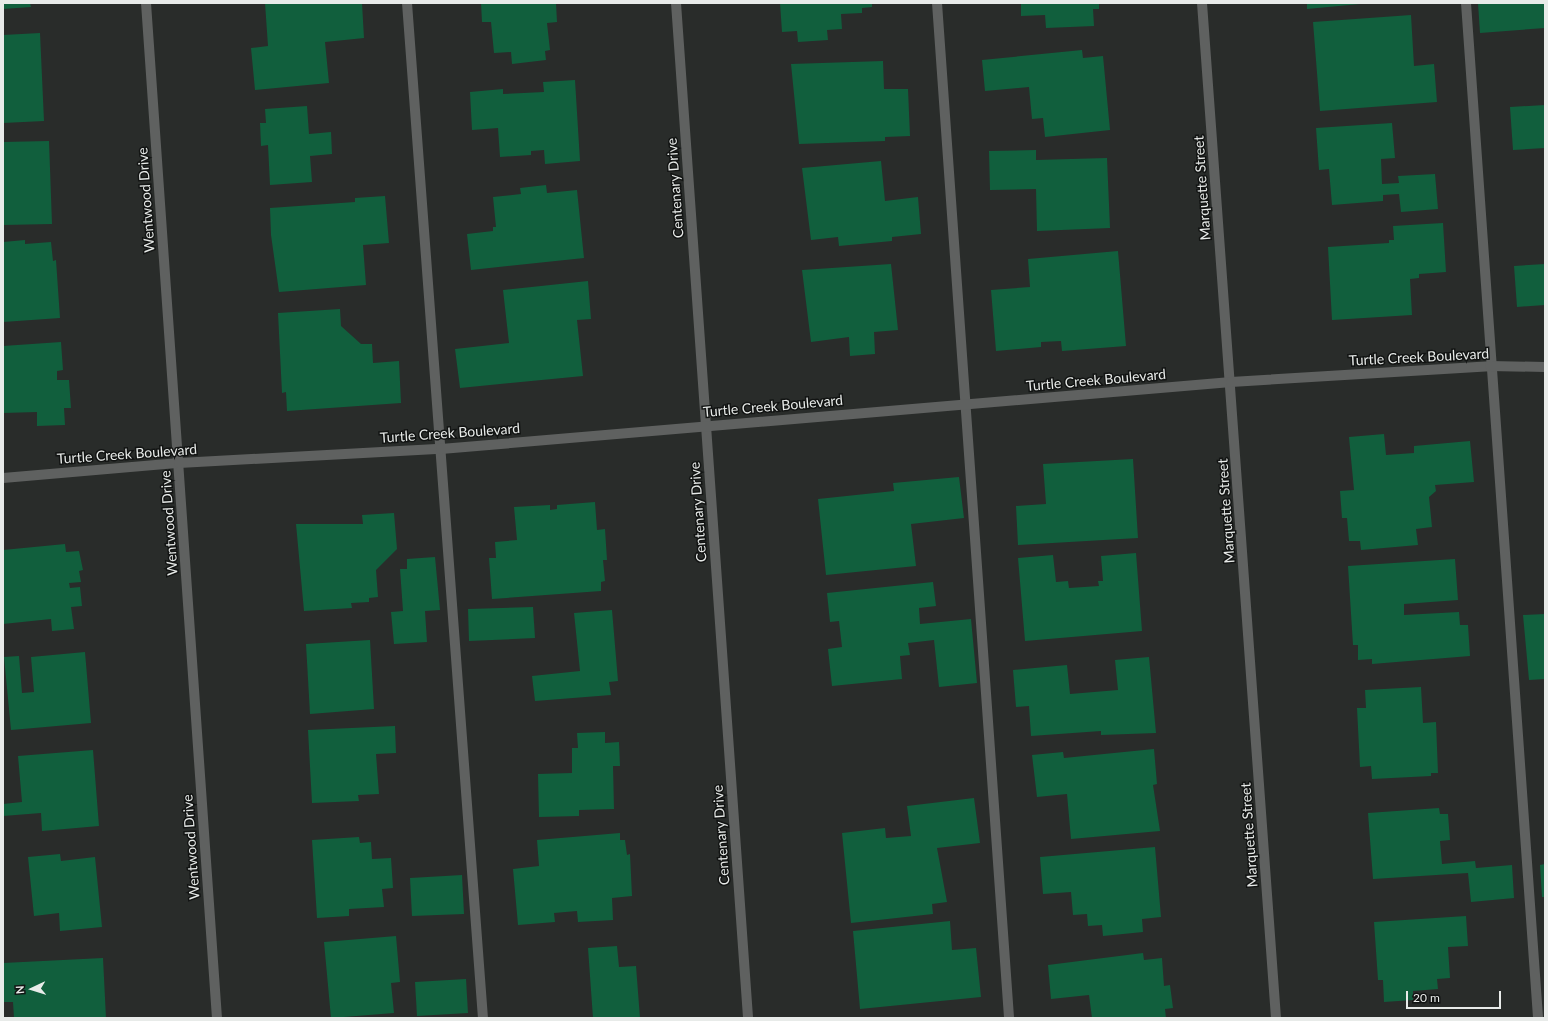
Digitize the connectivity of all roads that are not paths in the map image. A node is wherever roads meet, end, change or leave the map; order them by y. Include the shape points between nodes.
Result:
1 (146, 3) edge
2 (407, 3) edge
3 (676, 3) edge
4 (937, 3) edge
5 (1202, 3) edge
6 (1466, 3) edge
7 (1490, 366) junction
8 (1545, 367) edge
9 (1231, 382) junction
10 (967, 405) junction
11 (706, 425) junction
12 (441, 449) junction
13 (179, 463) junction
14 (3, 478) edge
15 (217, 1018) edge
16 (483, 1018) edge
17 (748, 1018) edge
18 (1009, 1018) edge
19 (1276, 1018) edge
20 (1538, 1018) edge

1 - 13 street, Wentwood Drive
2 - 12 street
3 - 11 street, Centenary Drive
4 - 10 street
5 - 9 street, Marquette Street
6 - 7 street
7 - 8 street, Turtle Creek Boulevard
7 - 9 street, Turtle Creek Boulevard
7 - 20 street
9 - 10 street, Turtle Creek Boulevard
9 - 19 street, Marquette Street
10 - 11 street, Turtle Creek Boulevard
10 - 18 street
11 - 12 street, Turtle Creek Boulevard
11 - 17 street, Centenary Drive
12 - 13 street, Turtle Creek Boulevard
12 - 16 street
13 - 14 street, Turtle Creek Boulevard
13 - 15 street, Wentwood Drive

